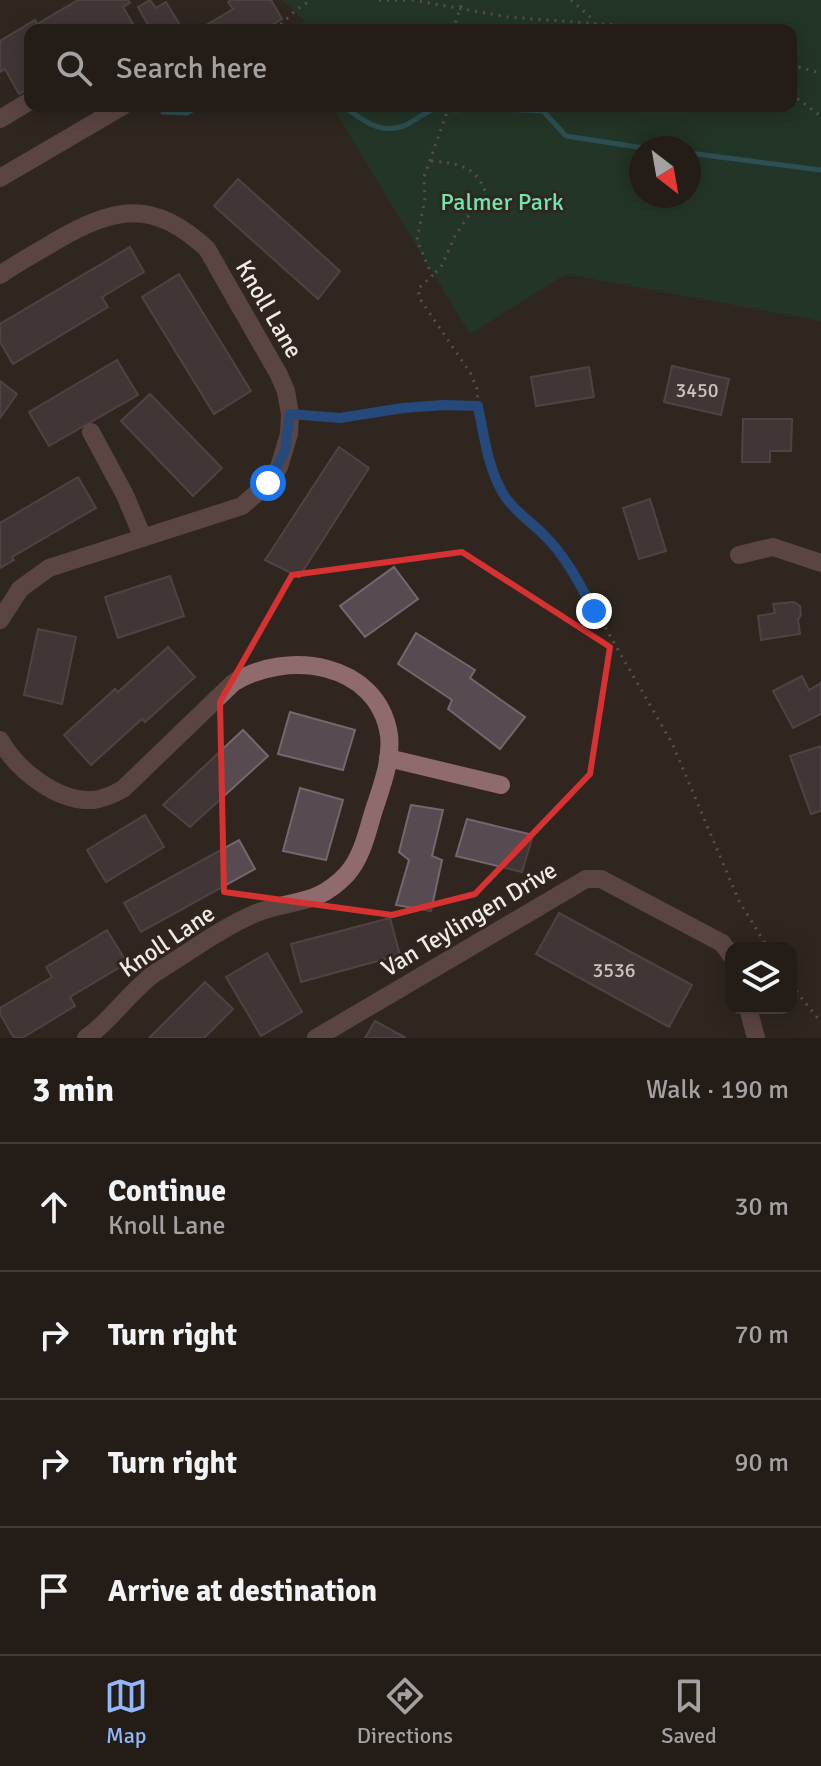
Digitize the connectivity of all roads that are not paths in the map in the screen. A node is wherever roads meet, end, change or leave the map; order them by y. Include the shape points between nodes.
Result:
1 (24, 105) edge
2 (113, 112) edge
3 (0, 119) edge
4 (0, 178) edge
5 (0, 275) edge
6 (91, 432) dead end
7 (143, 538) junction
8 (739, 555) dead end
9 (821, 563) edge
10 (0, 620) edge
11 (0, 740) edge
12 (388, 758) junction
13 (501, 785) dead end
14 (725, 947) edge
15 (750, 1014) edge
16 (86, 1038) edge
17 (316, 1038) edge
18 (756, 1038) edge

1 - 3 street
2 - 4 street
5 - 7 street, Knoll Lane via 86,224 141,212 174,224 207,249 278,373 290,414 279,467 242,506
6 - 7 street
7 - 10 street, Knoll Lane via 49,568 20,589
8 - 9 street via 773,547
11 - 12 street, Knoll Lane via 46,787 78,799 108,797 123,789 233,683 265,669 302,665 353,678 368,691 385,718
12 - 13 street
12 - 16 street, Knoll Lane via 359,857 342,878 305,903 241,921 155,973
14 - 17 street, Van Teylingen Drive via 601,879 586,879
15 - 18 street

